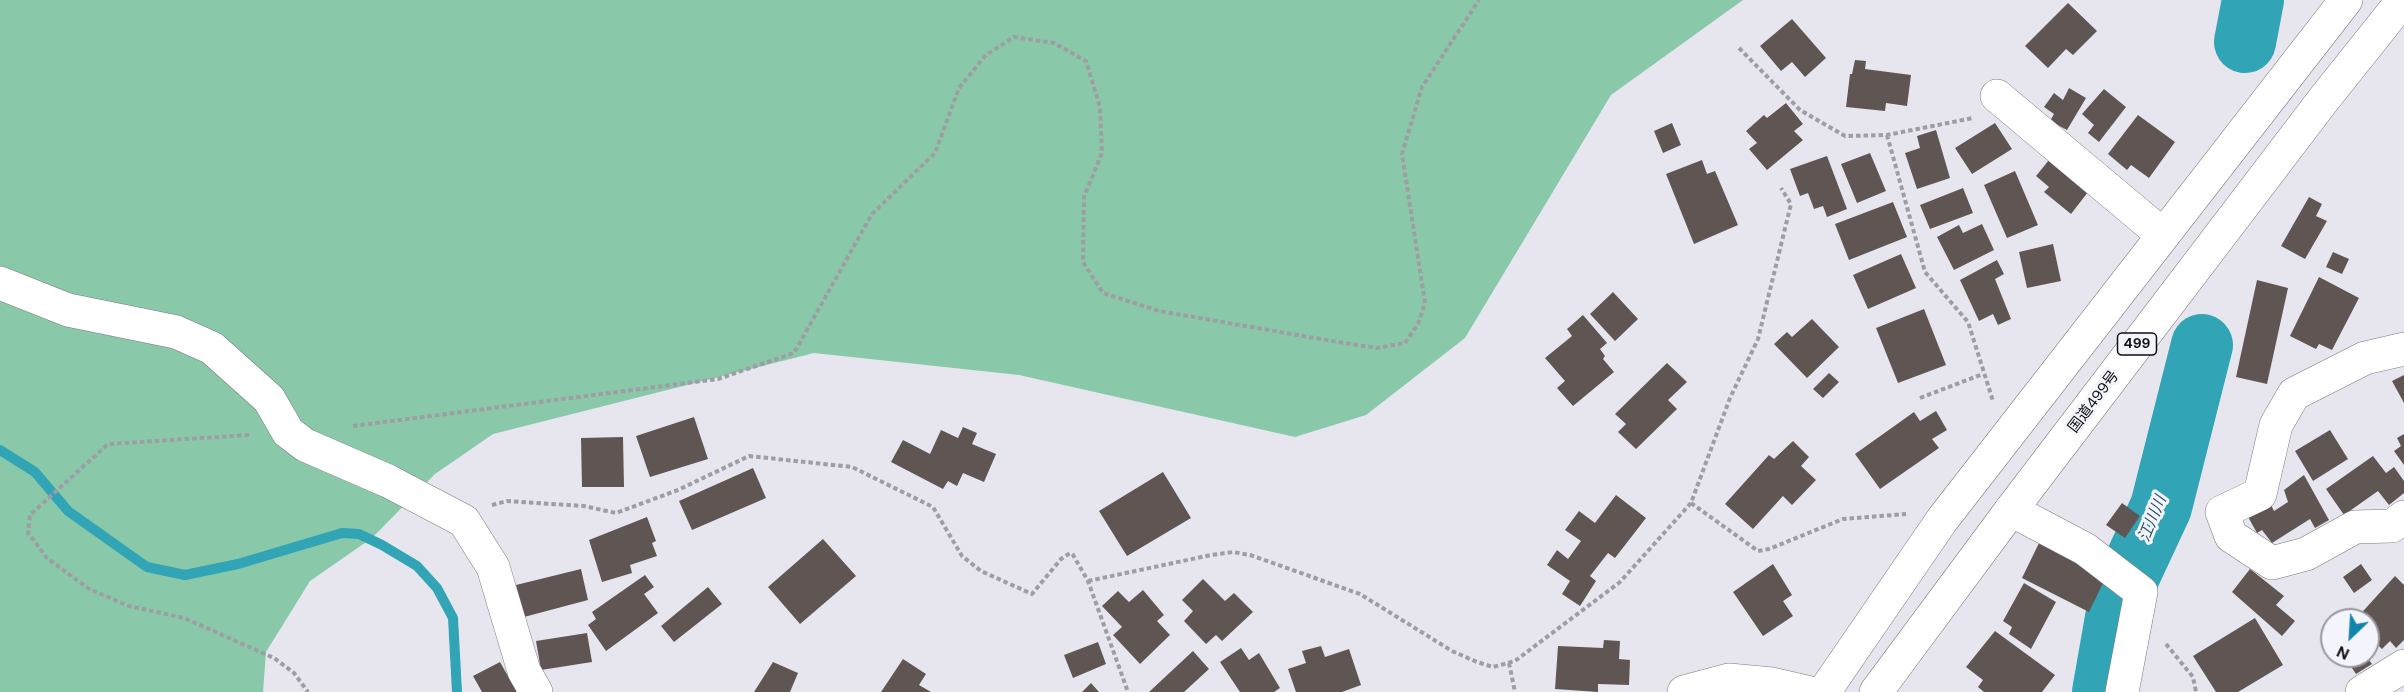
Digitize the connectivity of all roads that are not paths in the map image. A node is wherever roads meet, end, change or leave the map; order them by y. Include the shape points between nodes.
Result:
1 (2346, 0) edge
2 (2403, 0) edge
3 (2004, 102) road end
4 (2163, 236) junction
5 (0, 283) edge
6 (2404, 349) edge
7 (2011, 510) junction
8 (2404, 517) edge
9 (2404, 666) edge
10 (536, 692) edge
11 (1684, 692) edge
12 (1807, 692) edge
13 (1824, 692) edge
14 (1876, 692) edge
15 (2122, 692) edge
16 (2362, 692) edge

1 - 4 main road
2 - 7 main road, 国道499号 / 499
3 - 4 main road
4 - 13 main road via 1942,520
5 - 10 main road via 68,310 176,332 212,348 268,399 288,432 305,446 388,481 464,521 493,567 524,671
6 - 8 main road via 2365,358 2294,394 2276,425 2260,494 2222,512 2231,537 2272,563 2306,554 2355,527 2392,526
7 - 14 main road, 国道499号 / 499
7 - 15 main road via 2085,549 2131,595
9 - 16 main road
11 - 12 main road via 1729,680

